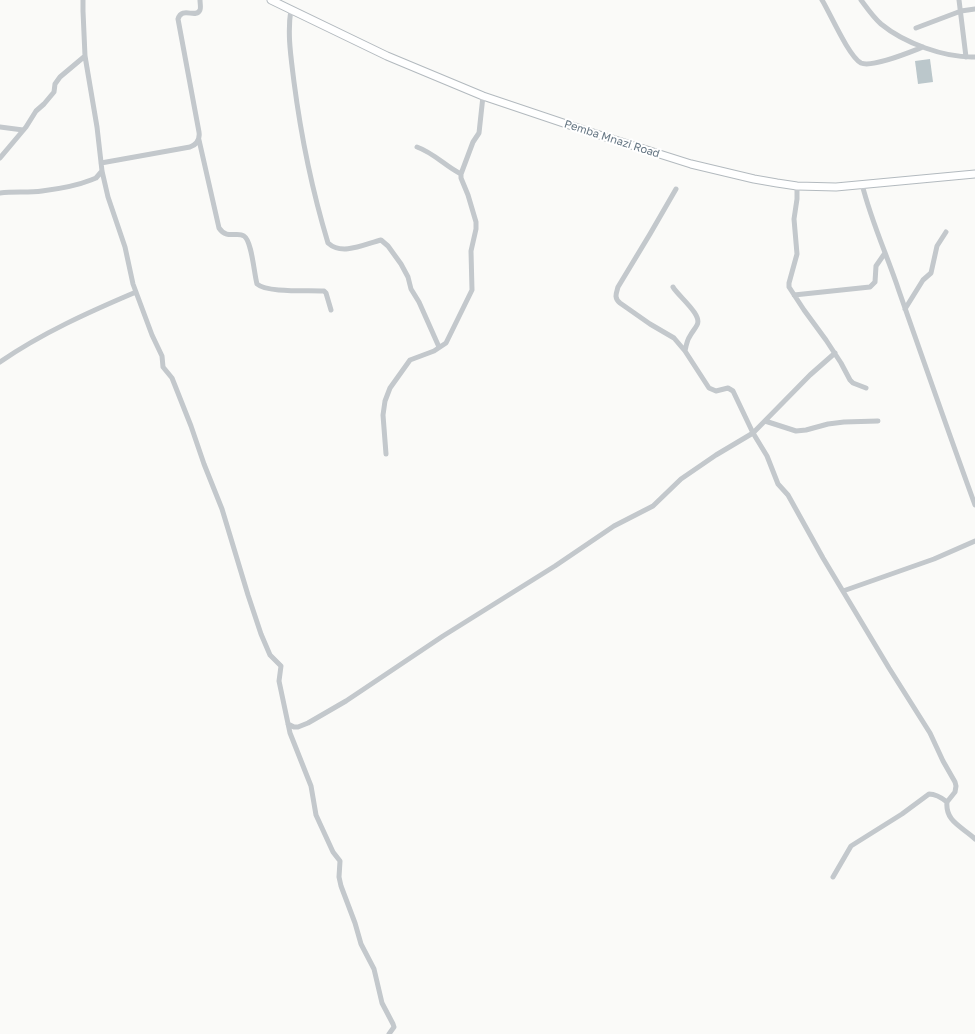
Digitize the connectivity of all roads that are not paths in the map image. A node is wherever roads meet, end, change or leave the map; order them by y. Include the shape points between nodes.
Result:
1 (83, 0) edge
2 (200, 0) edge
3 (271, 0) edge
4 (822, 0) edge
5 (861, 0) edge
6 (959, 0) edge
7 (291, 9) junction
8 (975, 9) edge
9 (961, 11) junction
10 (916, 28) dead end
11 (923, 47) junction
12 (85, 56) junction
13 (966, 57) junction
14 (975, 57) edge
15 (483, 96) junction
16 (0, 127) edge
17 (23, 130) junction
18 (199, 140) junction
19 (417, 147) dead end
20 (0, 158) edge
21 (101, 163) junction
22 (102, 170) junction
23 (461, 174) junction
24 (975, 174) edge
25 (862, 184) junction
26 (797, 186) junction
27 (676, 188) dead end
28 (0, 193) edge
29 (946, 232) dead end
30 (885, 253) junction
31 (673, 287) dead end
32 (136, 292) junction
33 (794, 295) junction
34 (905, 309) junction
35 (331, 310) dead end
36 (439, 348) junction
37 (685, 351) junction
38 (835, 353) junction
39 (0, 362) edge
40 (866, 388) dead end
41 (765, 421) junction
42 (878, 421) dead end
43 (753, 433) junction
44 (386, 454) dead end
45 (975, 505) edge
46 (975, 541) edge
47 (843, 591) junction
48 (288, 724) junction
49 (948, 802) junction
50 (975, 839) edge
51 (833, 877) dead end
52 (389, 1034) edge

1 - 12 street
2 - 18 street via 199,12 183,13 178,19
3 - 7 main road, Pemba Mnazi Road
4 - 11 street via 848,50 860,63 877,63
5 - 11 street via 872,15 889,30
6 - 9 street
7 - 15 main road, Pemba Mnazi Road via 387,56
7 - 36 street via 288,25 289,44 298,112 315,197 328,243 339,250 346,250 384,241 408,277 411,289
8 - 9 street
9 - 10 street
9 - 13 street
11 - 13 street
12 - 17 street via 60,77 55,84 54,92
12 - 21 street
13 - 14 street
15 - 23 street via 479,133 472,142
15 - 26 main road, Pemba Mnazi Road via 691,164
16 - 17 street
17 - 20 street
18 - 21 street via 190,147
18 - 35 street via 219,228 223,233 245,237 257,284 272,289 324,291
19 - 23 street via 430,152
21 - 22 street
22 - 28 street via 92,180 63,188
22 - 32 street
23 - 36 street via 476,222 471,251 472,290 446,344
24 - 25 main road, Pemba Mnazi Road
25 - 26 main road, Pemba Mnazi Road via 836,187
25 - 30 street
26 - 33 street via 794,224 797,254 789,282
27 - 37 street via 618,287 616,299 677,340
29 - 34 street via 937,246 930,273
30 - 33 street via 876,266 875,282 870,287
30 - 34 street
31 - 37 street via 695,313 698,321 698,325 689,336
32 - 39 street via 45,335
32 - 48 street via 162,356 162,367 175,385 222,509 261,634 270,656 281,666 279,681
33 - 38 street
34 - 45 street
36 - 44 street via 410,360 390,388 383,415
37 - 43 street via 709,388 716,391 728,388 733,391
38 - 40 street via 850,380
38 - 41 street
41 - 42 street via 796,431 844,422
41 - 43 street
43 - 47 street via 767,456 778,484 788,494
43 - 48 street via 681,479 653,506 614,526 346,700 302,725 294,727
46 - 47 street via 934,559
47 - 49 street via 930,733 955,782 955,792
48 - 52 street via 292,741 313,793 316,815 333,852 340,861 341,886 361,944 376,976 382,1003 394,1027
49 - 50 street via 946,811 951,819
49 - 51 street via 932,794 926,796 851,846

